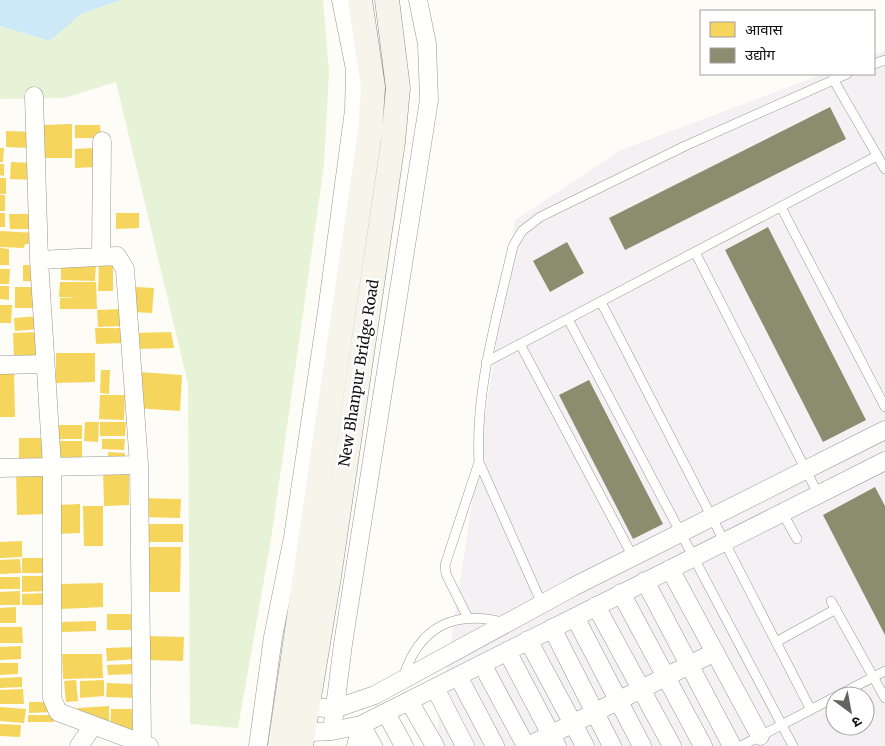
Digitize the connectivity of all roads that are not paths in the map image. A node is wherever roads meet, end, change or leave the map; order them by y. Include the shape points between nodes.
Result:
1 (387, 0) edge
2 (418, 0) edge
3 (354, 1) edge
4 (844, 75) edge
5 (833, 79) junction
6 (34, 96) dead end
7 (102, 141) dead end
8 (877, 156) junction
9 (885, 169) edge
10 (781, 207) junction
11 (695, 252) junction
12 (101, 257) junction
13 (39, 260) junction
14 (601, 302) junction
15 (568, 319) junction
16 (520, 344) junction
17 (486, 362) junction
18 (45, 364) junction
19 (0, 365) edge
20 (885, 407) edge
21 (885, 430) edge
22 (479, 462) junction
23 (885, 462) edge
24 (139, 465) junction
25 (52, 466) junction
26 (0, 468) edge
27 (805, 470) junction
28 (818, 494) junction
29 (782, 512) junction
30 (712, 518) junction
31 (681, 533) junction
32 (797, 539) dead end
33 (724, 541) junction
34 (633, 557) junction
35 (693, 557) junction
36 (670, 569) junction
37 (645, 581) junction
38 (621, 593) junction
39 (542, 604) junction
40 (596, 606) junction
41 (575, 616) junction
42 (468, 618) junction
43 (507, 623) junction
44 (552, 628) junction
45 (528, 640) junction
46 (776, 642) junction
47 (507, 651) junction
48 (715, 652) junction
49 (482, 664) junction
50 (689, 665) junction
51 (885, 671) edge
52 (458, 676) junction
53 (666, 676) junction
54 (873, 677) junction
55 (402, 681) junction
56 (856, 686) edge
57 (435, 688) junction
58 (641, 689) junction
59 (885, 698) edge
60 (619, 700) junction
61 (409, 701) junction
62 (825, 703) edge
63 (286, 704) junction
64 (334, 709) junction
65 (811, 710) junction
66 (386, 712) junction
67 (595, 712) junction
68 (573, 723) junction
69 (361, 725) junction
70 (782, 725) junction
71 (93, 726) junction
72 (332, 731) junction
73 (760, 736) junction
74 (281, 739) edge
75 (554, 740) edge
76 (145, 744) edge
77 (79, 746) edge
78 (356, 746) edge
79 (373, 746) edge
80 (404, 746) edge
81 (435, 746) edge
82 (465, 746) edge
83 (495, 746) edge
84 (527, 746) edge
85 (585, 746) edge
86 (612, 746) edge
87 (642, 746) edge
88 (672, 746) edge
89 (703, 746) edge
90 (732, 746) edge
91 (741, 746) edge
92 (793, 746) edge

1 - 63 street, New Bhanpur Bridge Road via 398,88 393,142
2 - 64 street via 427,44 429,100
3 - 63 street, New Bhanpur Bridge Road via 373,87 370,132
4 - 5 lane
5 - 8 lane
5 - 17 lane via 677,150 540,217 522,231 513,246
6 - 13 street
7 - 12 street
8 - 9 lane
8 - 10 lane
10 - 11 lane
10 - 20 lane
11 - 14 lane
11 - 27 lane
12 - 13 street
12 - 24 street via 117,256 125,269
13 - 18 street
14 - 15 lane
14 - 30 lane
15 - 16 lane
15 - 31 lane
16 - 17 lane
16 - 34 lane
17 - 22 lane via 478,431
18 - 19 street
18 - 25 street
21 - 27 street
22 - 39 lane
22 - 42 lane via 445,565 446,574
23 - 28 street
24 - 25 street
24 - 76 street
25 - 26 street
25 - 71 street via 52,698 58,712
27 - 28 lane
27 - 30 street
28 - 29 street
29 - 32 lane
29 - 33 street
30 - 31 street
30 - 33 lane
31 - 34 street
31 - 35 lane
33 - 35 street
33 - 46 lane
34 - 39 street
35 - 36 street
35 - 70 lane
36 - 37 street
36 - 48 street
37 - 38 street
37 - 50 street
38 - 40 street
38 - 53 street
39 - 43 street
40 - 41 street
40 - 58 street
41 - 44 street
41 - 60 street
42 - 43 lane via 485,617
42 - 55 lane via 440,626 422,640 409,659
43 - 55 street
44 - 45 street
44 - 67 street
45 - 47 street
45 - 68 street
46 - 54 lane via 834,605
46 - 65 lane
47 - 49 street
47 - 75 street
48 - 50 street
48 - 73 street
49 - 52 street
49 - 84 street
50 - 53 street
50 - 90 street
51 - 54 lane
52 - 57 street
52 - 83 street
53 - 58 street
53 - 89 street
54 - 56 lane
54 - 59 lane
55 - 64 street via 375,695
57 - 61 street
57 - 82 street
58 - 60 street
58 - 88 street
60 - 67 street
60 - 87 street
61 - 66 street
61 - 81 street
62 - 65 lane
63 - 64 street
63 - 74 street, New Bhanpur Bridge Road
64 - 72 street
65 - 70 lane
66 - 69 street
66 - 80 street
67 - 68 street
67 - 86 street
68 - 75 street
68 - 85 street
69 - 72 street
69 - 78 street
69 - 79 street
70 - 73 lane
70 - 92 lane
71 - 76 street
71 - 77 street
72 - 74 street
73 - 91 lane
75 - 84 street

